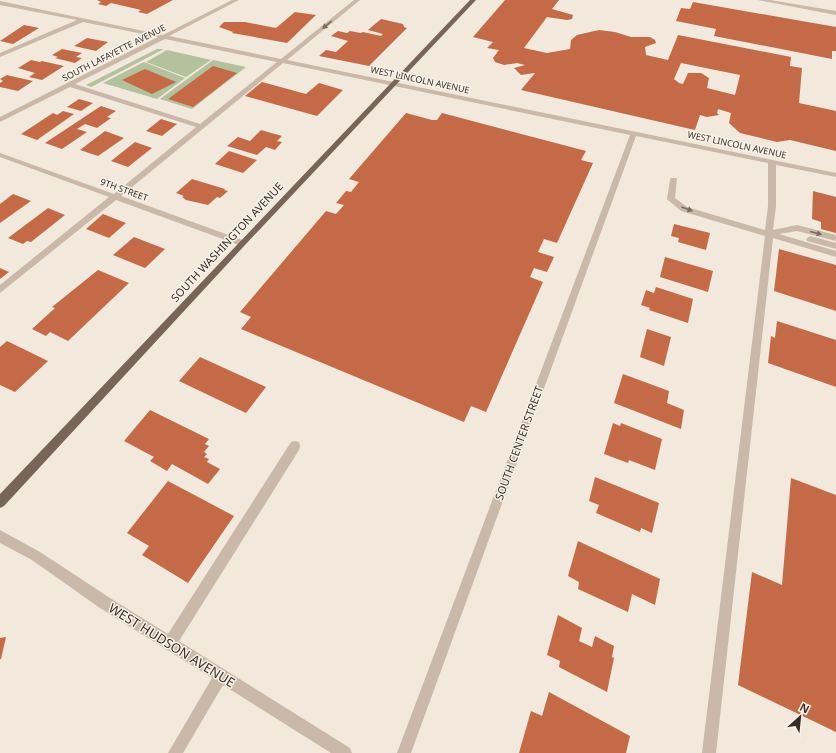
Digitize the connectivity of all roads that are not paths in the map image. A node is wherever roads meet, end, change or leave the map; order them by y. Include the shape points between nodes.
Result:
1 (236, 0) edge
2 (357, 0) edge
3 (473, 0) edge
4 (761, 0) edge
5 (0, 3) edge
6 (23, 3) dead end
7 (17, 6) junction
8 (836, 13) edge
9 (82, 20) junction
10 (166, 37) junction
11 (0, 55) edge
12 (282, 61) junction
13 (393, 84) junction
14 (70, 85) junction
15 (0, 120) edge
16 (201, 127) junction
17 (634, 133) junction
18 (0, 155) edge
19 (772, 162) junction
20 (836, 175) edge
21 (674, 180) dead end
22 (114, 197) junction
23 (769, 233) junction
24 (836, 238) edge
25 (242, 243) junction
26 (836, 246) edge
27 (836, 254) edge
28 (0, 290) edge
29 (295, 446) dead end
30 (0, 502) edge
31 (0, 536) edge
32 (170, 643) junction
33 (221, 675) junction
34 (175, 753) edge
35 (345, 753) edge
36 (404, 753) edge
37 (709, 753) edge

1 - 10 street, SOUTH LAFAYETTE AVENUE
2 -> 12 street
3 - 13 main road, SOUTH WASHINGTON AVENUE
4 - 8 street
5 - 7 street, WEST LINCOLN AVENUE
6 - 7 street
7 - 9 street, WEST LINCOLN AVENUE
9 - 10 street, WEST LINCOLN AVENUE
9 - 11 street
10 - 12 street, WEST LINCOLN AVENUE
10 - 14 street, SOUTH LAFAYETTE AVENUE
12 - 13 street, WEST LINCOLN AVENUE
12 - 16 street
13 - 17 street, WEST LINCOLN AVENUE
13 - 25 main road, SOUTH WASHINGTON AVENUE
14 - 15 street, SOUTH LAFAYETTE AVENUE
14 - 16 street
16 - 22 street
17 - 19 street, WEST LINCOLN AVENUE
17 - 36 street, SOUTH CENTER STREET
18 - 22 street, 9TH STREET
19 - 20 street, WEST LINCOLN AVENUE
19 - 23 street
21 -> 23 street via 671,199 684,209
22 - 25 street, 9TH STREET
22 - 28 street
23 -> 24 street via 797,228
23 - 26 street via 797,236
23 - 27 street
23 - 37 street
25 - 30 main road, SOUTH WASHINGTON AVENUE
29 - 32 street
31 - 32 street, WEST HUDSON AVENUE via 36,556
32 - 33 street, WEST HUDSON AVENUE
33 - 34 street
33 - 35 street, WEST HUDSON AVENUE

